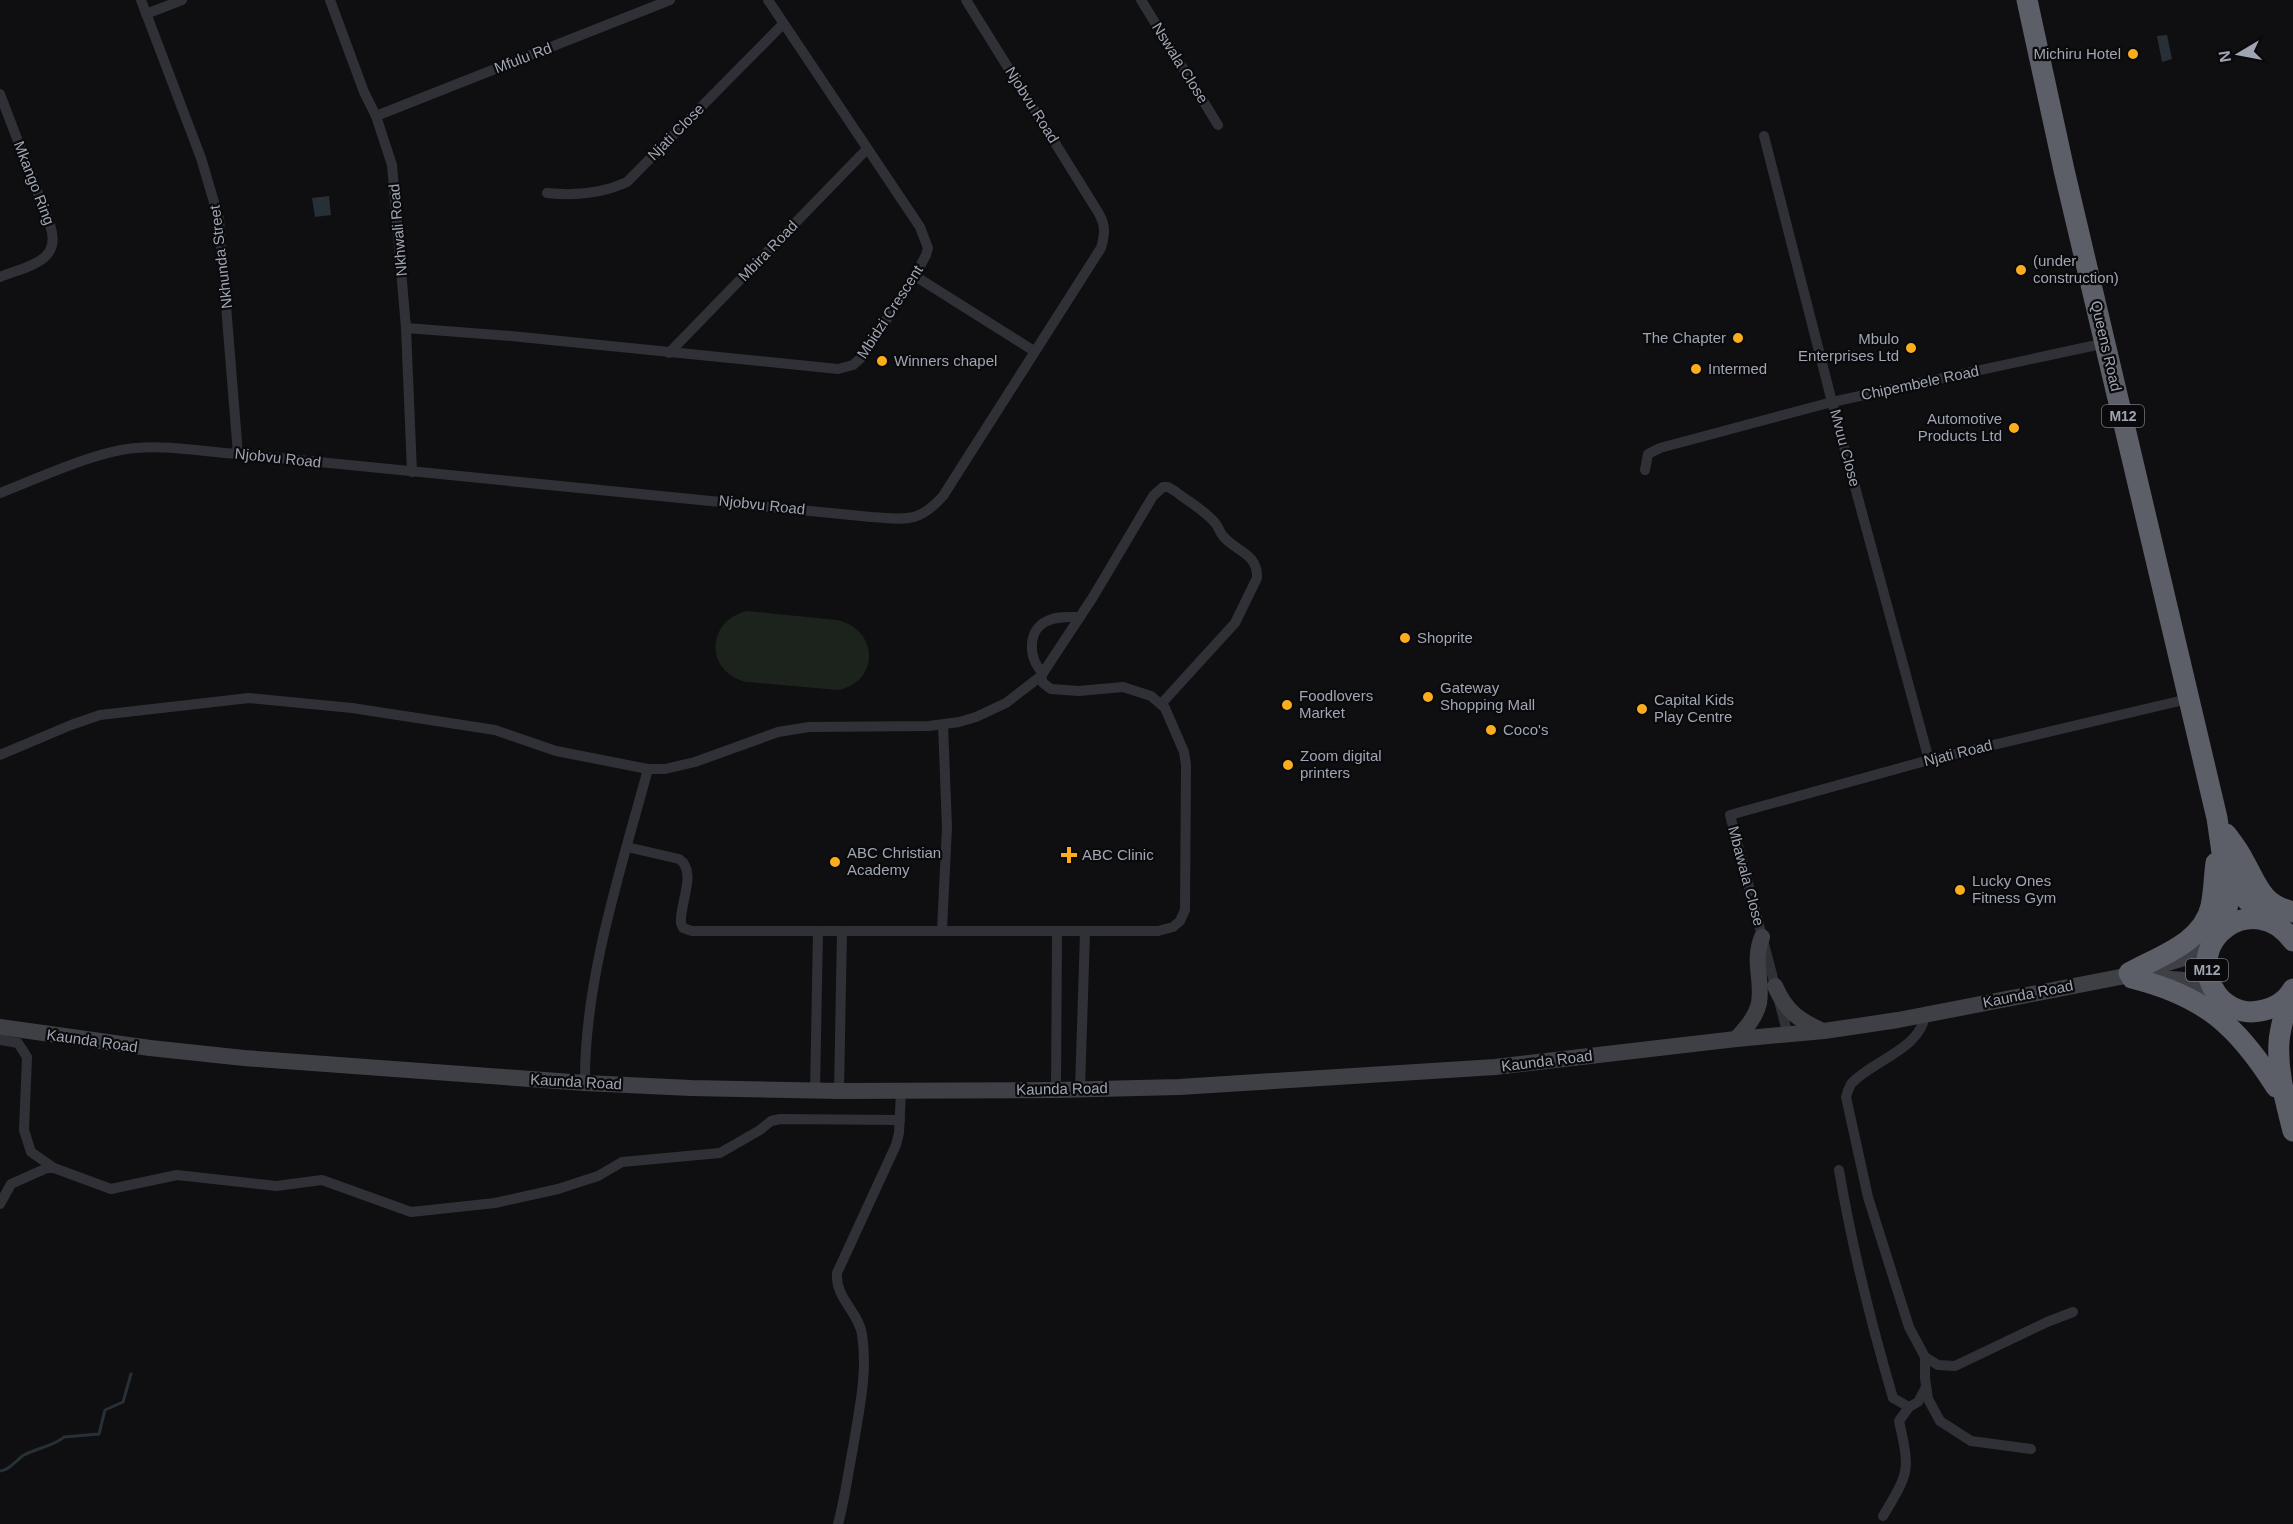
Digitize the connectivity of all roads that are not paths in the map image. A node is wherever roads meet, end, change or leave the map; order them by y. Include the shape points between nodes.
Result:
1 (141, 0) edge
2 (182, 0) edge
3 (330, 0) edge
4 (670, 0) edge
5 (768, 0) edge
6 (966, 0) edge
7 (1141, 0) edge
8 (2031, 1) edge
9 (146, 14) junction
10 (783, 24) junction
11 (0, 94) edge
12 (376, 116) junction
13 (1218, 125) dead end
14 (1764, 136) dead end
15 (867, 149) junction
16 (547, 193) dead end
17 (915, 276) junction
18 (0, 277) edge
19 (406, 328) junction
20 (2106, 343) junction
21 (1034, 351) junction
22 (669, 353) junction
23 (1832, 402) junction
24 (238, 454) junction
25 (1644, 470) dead end
26 (412, 472) junction
27 (0, 493) edge
28 (1080, 617) junction
29 (1042, 674) junction
30 (2188, 699) junction
31 (1161, 703) junction
32 (943, 725) junction
33 (0, 755) edge
34 (1929, 760) junction
35 (648, 769) junction
36 (1730, 815) joint
37 (2222, 834) junction
38 (627, 847) junction
39 (2293, 912) edge
40 (2266, 920) junction
41 (942, 930) junction
42 (818, 931) junction
43 (842, 931) junction
44 (1057, 933) junction
45 (1085, 933) junction
46 (2218, 935) junction
47 (1762, 937) junction
48 (2293, 941) edge
49 (2127, 976) junction
50 (1775, 986) junction
51 (2291, 992) edge
52 (2224, 1001) junction
53 (1925, 1014) junction
54 (0, 1027) edge
55 (1824, 1031) junction
56 (1788, 1035) junction
57 (1736, 1039) junction
58 (0, 1040) edge
59 (2293, 1049) edge
60 (585, 1083) junction
61 (2279, 1087) junction
62 (1080, 1089) junction
63 (1056, 1090) junction
64 (814, 1091) junction
65 (839, 1091) junction
66 (901, 1091) junction
67 (900, 1120) junction
68 (2291, 1124) edge
69 (54, 1168) junction
70 (1839, 1170) dead end
71 (0, 1204) edge
72 (2073, 1312) dead end
73 (1925, 1357) junction
74 (1926, 1387) junction
75 (1893, 1398) junction
76 (1909, 1407) junction
77 (1899, 1421) junction
78 (2031, 1449) dead end
79 (1883, 1516) dead end
80 (838, 1524) edge

1 - 9 street, Nkhunda Street
2 - 9 street
3 - 12 street, Nkhwali Road
4 - 12 street, Mfulu Rd
5 - 10 street, Mbidzi Crescent
6 - 21 street, Njobvu Road via 1105,227 1101,248
7 - 13 street, Nswala Close
8 - 20 highway, Queens Road / M12 via 2064,170
9 - 24 street, Nkhunda Street via 219,219
10 - 15 street, Mbidzi Crescent
10 - 16 street, Njati Close via 627,182 577,195
11 - 18 street, Mkango Ring via 54,241 52,251 44,258
12 - 19 street, Nkhwali Road via 392,165
14 - 23 street, Mvuu Close
15 - 17 street, Mbidzi Crescent via 924,233 928,248
15 - 22 street, Mbira Road
17 - 21 street
17 - 22 street, Mbidzi Crescent via 862,357 844,369
19 - 22 street, Mbidzi Crescent
19 - 26 street, Nkhwali Road
20 - 23 street, Chipembele Road
20 - 30 highway, Queens Road / M12
21 - 26 street, Njobvu Road via 943,496 927,512 914,517 871,517
23 - 25 street, Chipembele Road via 1660,448 1648,454
23 - 34 street, Mvuu Close
24 - 26 street, Njobvu Road
24 - 27 street, Njobvu Road via 124,449
28 - 29 street
28 - 29 street via 1048,620 1036,629 1033,656
28 - 31 street via 1152,496 1163,487 1175,491 1215,522 1223,537 1250,557 1257,578 1234,623
29 - 31 street via 1046,687 1056,690 1123,687
29 - 32 street via 992,711
30 - 34 street, Njati Road
30 - 37 highway, Queens Road / M12
31 - 45 street via 1184,752 1186,765 1185,910 1173,927 1158,932
32 - 35 street via 809,727 767,736 695,762
32 - 41 street via 947,826
33 - 35 street via 100,716 249,698 352,708 495,730 556,751
34 - 36 street, Njati Road
35 - 38 street
36 - 47 street, Mbawala Close
37 - 39 highway via 2237,849 2266,899
37 - 40 highway, M12 via 2245,898
37 - 46 highway, M12 via 2228,904
37 - 49 highway via 2211,907 2204,924 2183,944
38 - 42 street via 684,862 688,872 680,917 687,930
38 - 60 street via 597,967 587,1028
40 - 46 highway via 2235,922
40 - 48 highway, M12
41 - 43 street
41 - 44 street
42 - 43 street
42 - 64 street
43 - 65 street
44 - 45 street
44 - 63 street
45 - 62 street
46 - 49 main road, Kaunda Road via 2184,958
46 - 52 highway, M12 via 2208,954 2206,969 2210,983
47 - 50 street, Mbawala Close
47 - 57 main road via 1756,950 1759,1003
49 - 52 main road, Kaunda Road via 2184,980
49 - 53 main road, Kaunda Road
49 - 61 highway via 2182,996 2214,1013 2240,1036
50 - 55 main road via 1783,1004 1796,1016
50 - 56 street, Mbawala Close
51 - 52 highway, M12 via 2277,1006 2262,1012 2246,1012
51 - 61 highway, M12 via 2279,1042
52 - 61 highway, M12 via 2261,1045
53 - 55 main road, Kaunda Road
53 - 73 street via 1924,1024 1902,1050 1850,1085 1846,1097 1868,1197 1909,1327
54 - 60 main road, Kaunda Road via 244,1058
55 - 56 main road, Kaunda Road
56 - 57 main road, Kaunda Road
57 - 62 main road, Kaunda Road via 1472,1069
58 - 69 street via 18,1043 27,1057 24,1130 32,1152
59 - 61 highway
60 - 64 main road, Kaunda Road
61 - 68 highway, M12
62 - 63 main road, Kaunda Road
63 - 66 main road, Kaunda Road
64 - 65 main road, Kaunda Road
65 - 66 main road, Kaunda Road
66 - 67 street
67 - 69 street via 780,1119 720,1153 622,1162 598,1176 558,1189 495,1203 411,1212 322,1180 276,1186 177,1175 111,1189
67 - 80 street via 896,1145 837,1273 839,1293 861,1331 865,1376
69 - 71 street via 11,1184
70 - 75 street via 1869,1315
72 - 73 street via 1955,1366 1938,1365
73 - 74 street
74 - 76 street via 1918,1402
74 - 78 street via 1940,1421 1954,1432 1971,1441
75 - 76 street
75 - 77 street
76 - 77 street
77 - 79 street via 1907,1460 1904,1481

